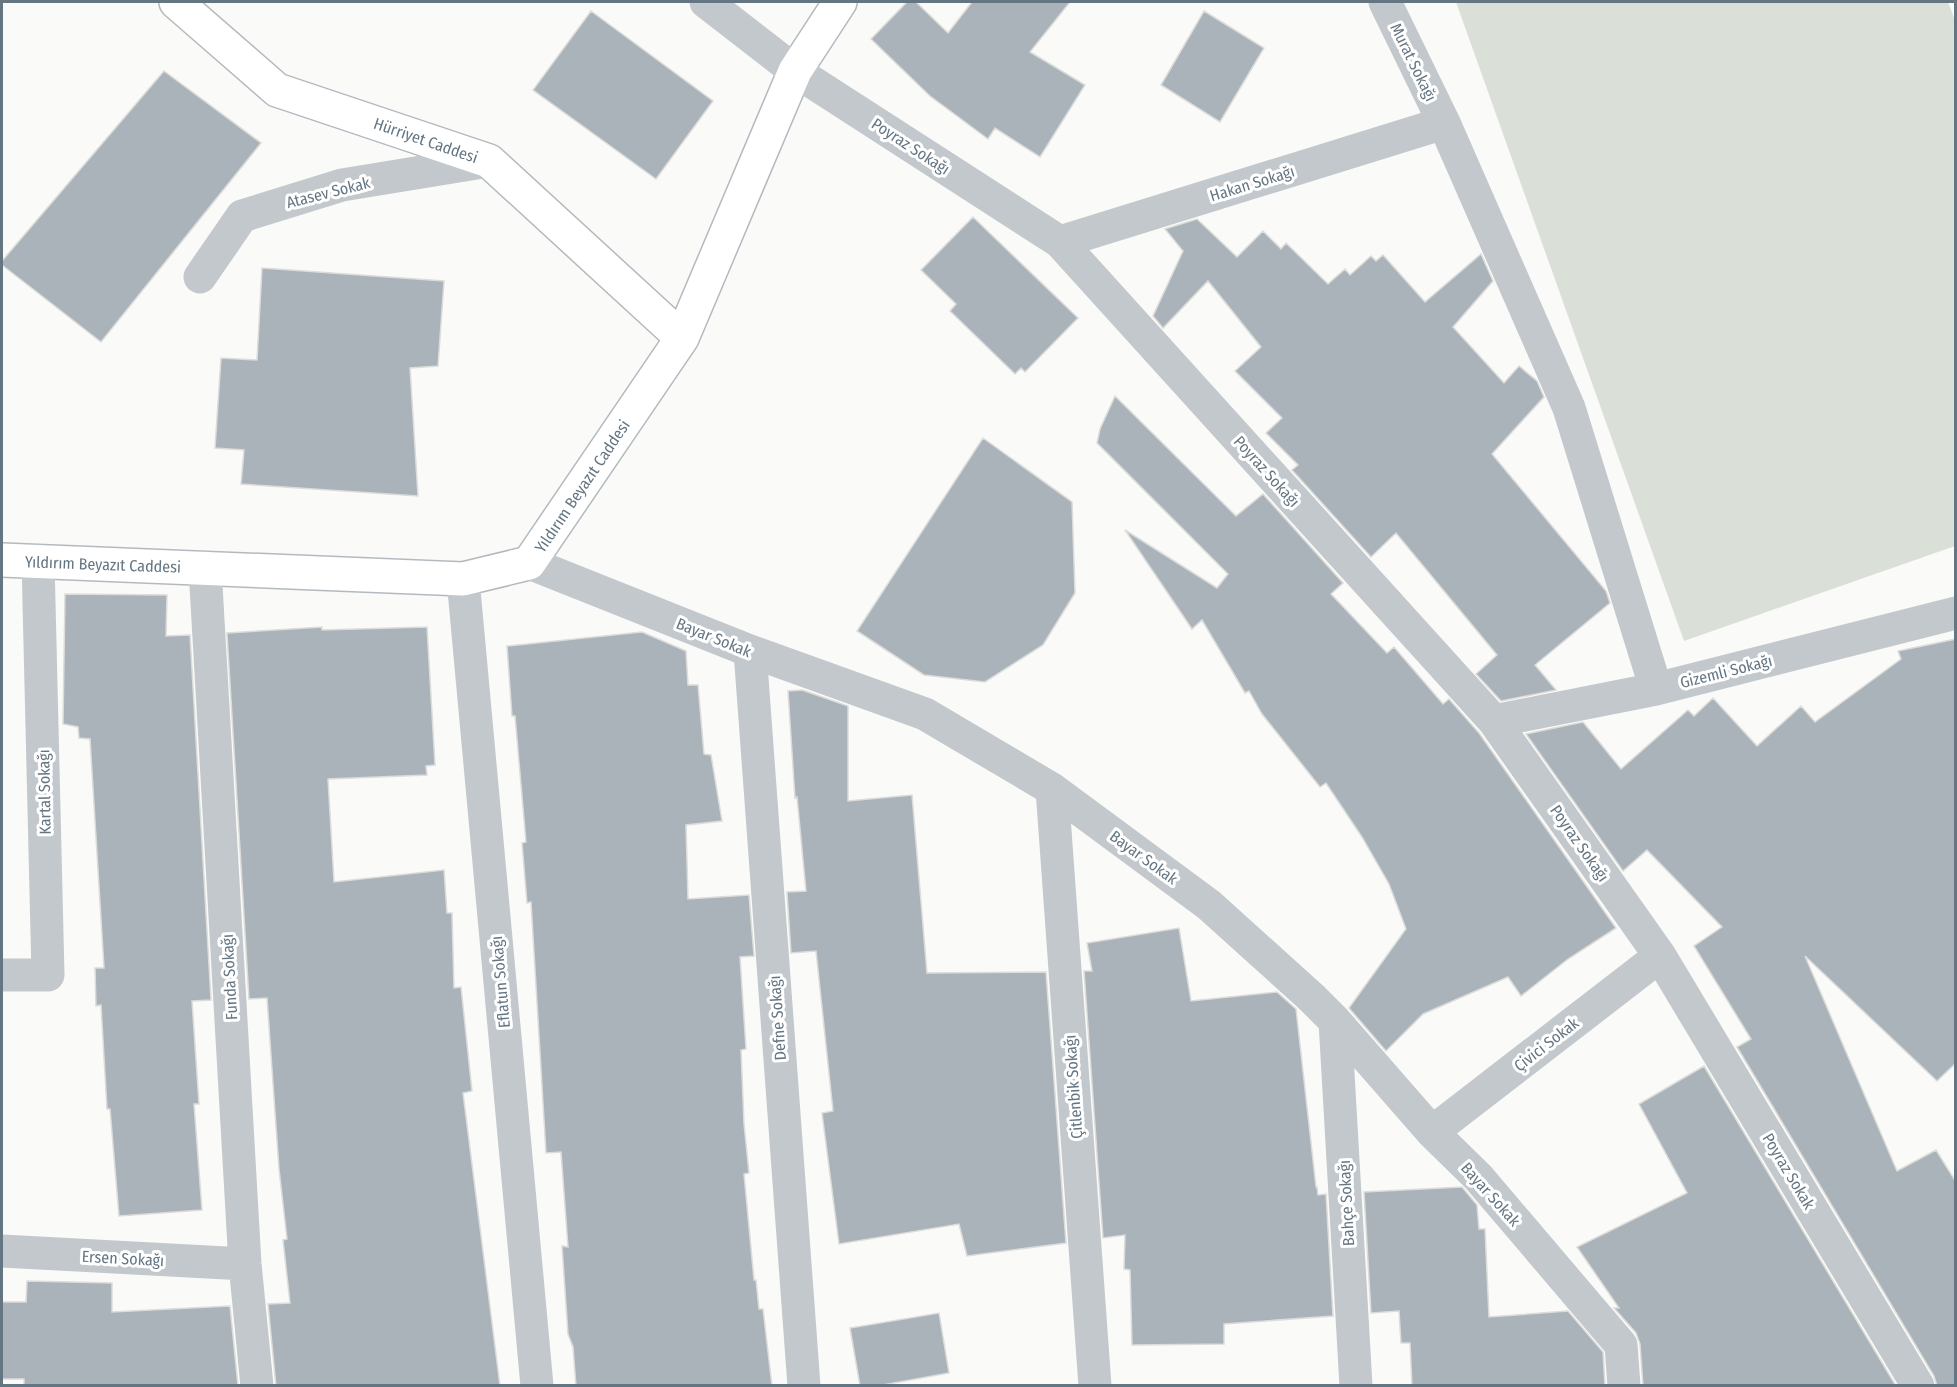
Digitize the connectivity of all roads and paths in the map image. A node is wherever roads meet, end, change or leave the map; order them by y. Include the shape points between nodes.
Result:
1 (176, 2) edge
2 (706, 2) edge
3 (840, 2) edge
4 (1385, 2) edge
5 (795, 70) junction
6 (1444, 123) junction
7 (489, 162) junction
8 (1060, 243) junction
9 (200, 277) dead end
10 (682, 338) junction
11 (2, 560) edge
12 (38, 561) junction
13 (529, 563) junction
14 (205, 568) junction
15 (463, 579) junction
16 (1956, 613) edge
17 (750, 651) junction
18 (1656, 689) junction
19 (1494, 721) junction
20 (1052, 789) junction
21 (1660, 956) junction
22 (2, 975) edge
23 (1335, 1021) junction
24 (1432, 1132) junction
25 (2, 1251) edge
26 (245, 1264) junction
27 (256, 1386) edge
28 (537, 1386) edge
29 (804, 1386) edge
30 (1095, 1386) edge
31 (1356, 1386) edge
32 (1624, 1386) edge
33 (1918, 1386) edge

1 - 7 main road, Hürriyet Caddesi via 277,90
2 - 5 street
3 - 5 main road, Yıldırım Beyazıt Caddesi
4 - 6 street, Murat Sokağı
5 - 8 street, Poyraz Sokağı
5 - 10 main road, Yıldırım Beyazıt Caddesi
6 - 8 street, Hakan Sokağı
6 - 18 street, Murat Sokağı via 1569,408
7 - 9 street, Atasev Sokak via 342,185 242,216
7 - 10 main road, Hürriyet Caddesi
8 - 19 street, Poyraz Sokağı
10 - 13 main road, Yıldırım Beyazıt Caddesi
11 - 12 main road, Yıldırım Beyazıt Caddesi
12 - 14 main road, Yıldırım Beyazıt Caddesi
12 - 22 street, Kartal Sokağı via 48,975
13 - 15 main road, Yıldırım Beyazıt Caddesi
13 - 17 street, Bayar Sokak
14 - 15 main road, Yıldırım Beyazıt Caddesi
14 - 26 street, Funda Sokağı
15 - 28 street, Eflatun Sokağı
16 - 18 street, Gizemli Sokağı
17 - 20 street, Bayar Sokak via 925,714
17 - 29 street, Defne Sokağı
18 - 19 street, Gizemli Sokağı
19 - 21 street, Poyraz Sokağı
20 - 23 street, Bayar Sokak via 1209,905
20 - 30 street, Çitlenbik Sokağı
21 - 24 street, Çivici Sokak
21 - 33 street, Poyraz Sokak
23 - 24 street, Bayar Sokak
23 - 31 street, Bahçe Sokağı
24 - 32 street, Bayar Sokak via 1478,1177 1621,1346
25 - 26 street, Ersen Sokağı
26 - 27 street, Funda Sokağı

